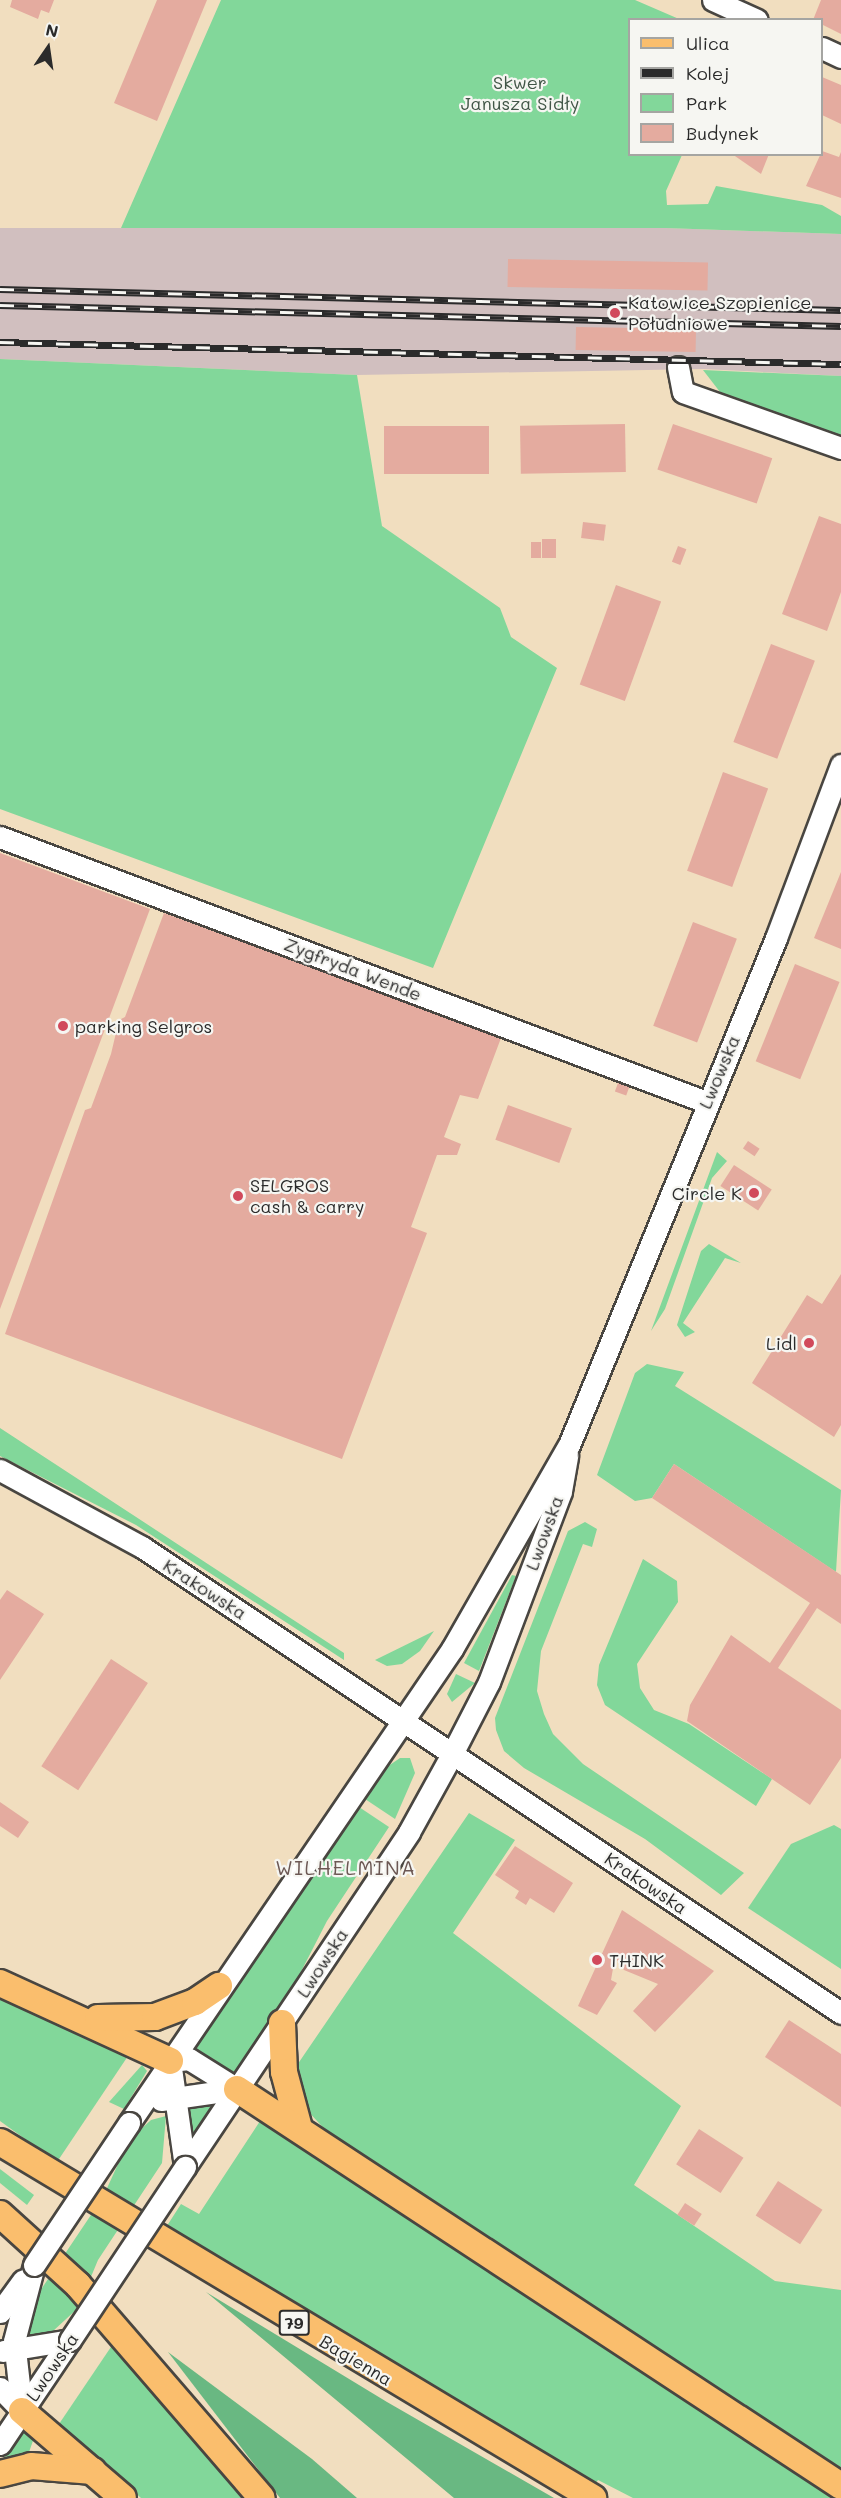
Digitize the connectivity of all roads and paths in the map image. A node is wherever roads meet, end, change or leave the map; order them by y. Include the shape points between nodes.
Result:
1 (713, 0) edge
2 (753, 18) edge
3 (823, 48) edge
4 (841, 57) edge
5 (678, 367) dead end
6 (841, 448) edge
7 (841, 765) edge
8 (0, 837) edge
9 (706, 1101) junction
10 (569, 1445) junction
11 (0, 1470) edge
12 (403, 1720) junction
13 (452, 1754) junction
14 (0, 1983) edge
15 (219, 1986) junction
16 (841, 2013) edge
17 (83, 2017) junction
18 (282, 2023) junction
19 (170, 2061) junction
20 (237, 2089) junction
21 (172, 2096) junction
22 (135, 2115) junction
23 (299, 2128) junction
24 (0, 2142) edge
25 (184, 2166) junction
26 (0, 2214) edge
27 (34, 2265) junction
28 (0, 2312) edge
29 (70, 2340) junction
30 (14, 2348) edge
31 (0, 2388) edge
32 (22, 2410) junction
33 (0, 2444) edge
34 (93, 2471) junction
35 (0, 2474) edge
36 (841, 2486) edge
37 (123, 2498) edge
38 (262, 2498) edge
39 (592, 2498) edge

1 - 2 street
3 - 4 street
5 - 6 street via 683,392
7 - 9 street, Lwowska via 776,938
8 - 9 street, Zygfryda Wende
9 - 10 street, Lwowska
10 - 12 street, Lwowska via 469,1621
10 - 13 street, Lwowska via 561,1491 493,1671
11 - 12 street, Krakowska via 116,1531
12 - 13 street, Krakowska
12 - 15 street, Lwowska
13 - 16 street, Krakowska
13 - 18 street, Lwowska via 410,1832
14 - 17 main road
15 - 17 main road via 195,2002 155,2017
15 - 19 street, Lwowska
17 - 19 main road
18 - 20 street, Lwowska
18 - 23 main road via 284,2072
19 - 20 street via 189,2059
19 - 21 street
19 - 22 street, Lwowska
20 - 21 street
20 - 23 main road
20 - 25 street, Lwowska
21 - 22 street
21 - 25 street
22 - 27 street, Lwowska, bridge
23 - 36 main road
24 - 39 main road, Bagienna / 79
25 - 29 street, Lwowska, bridge
26 - 38 main road via 78,2285
27 - 28 street, Lwowska
27 - 30 street
29 - 30 street
29 - 32 street, Lwowska
30 - 32 street
31 - 32 street
32 - 33 street, Lwowska
32 - 34 main road
34 - 35 main road via 31,2466
34 - 37 main road

